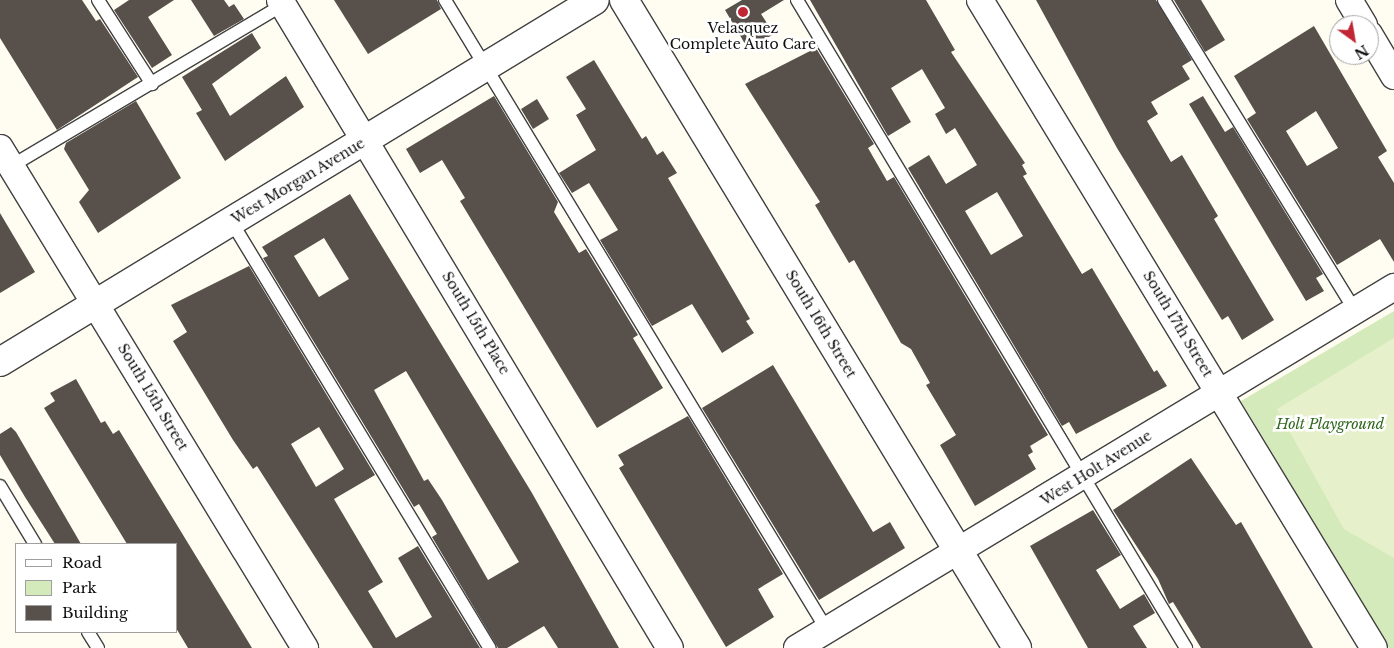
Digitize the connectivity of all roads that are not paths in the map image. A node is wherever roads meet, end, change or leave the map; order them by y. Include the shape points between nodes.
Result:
1 (98, 0) edge
2 (445, 0) edge
3 (595, 0) edge
4 (624, 0) edge
5 (797, 0) edge
6 (980, 0) edge
7 (1164, 0) edge
8 (1349, 0) edge
9 (282, 2) edge
10 (1358, 15) edge
11 (1379, 51) edge
12 (486, 66) junction
13 (1394, 76) edge
14 (152, 84) junction
15 (367, 139) junction
16 (4, 162) edge
17 (231, 221) junction
18 (1394, 287) edge
19 (96, 303) junction
20 (1355, 310) junction
21 (0, 362) edge
22 (1220, 392) junction
23 (1084, 476) junction
24 (0, 486) edge
25 (34, 543) edge
26 (960, 552) junction
27 (827, 630) junction
28 (89, 633) edge
29 (98, 648) edge
30 (306, 648) edge
31 (490, 648) edge
32 (670, 648) edge
33 (797, 648) edge
34 (1017, 648) edge
35 (1186, 648) edge
36 (1374, 648) edge

1 - 14 lane
2 - 12 lane
3 - 12 street, West Morgan Avenue
4 - 26 street, South 16th Street
5 - 23 lane
6 - 22 street, South 17th Street
7 - 20 lane
8 - 10 street
9 - 14 lane
9 - 15 street, South 15th Place
11 - 13 street
12 - 15 street, West Morgan Avenue
12 - 27 lane
14 - 16 lane
15 - 17 street, West Morgan Avenue
15 - 32 street, South 15th Place
16 - 19 street, South 15th Street
17 - 19 street, West Morgan Avenue
17 - 31 lane
18 - 20 street, West Holt Avenue
19 - 21 street, West Morgan Avenue
19 - 30 street, South 15th Street
20 - 22 street, West Holt Avenue
22 - 23 street, West Holt Avenue
22 - 36 street, South 17th Street
23 - 26 street, West Holt Avenue
23 - 35 lane
24 - 25 lane
26 - 27 street, West Holt Avenue
26 - 34 street, South 16th Street
27 - 33 street, West Holt Avenue
28 - 29 lane

